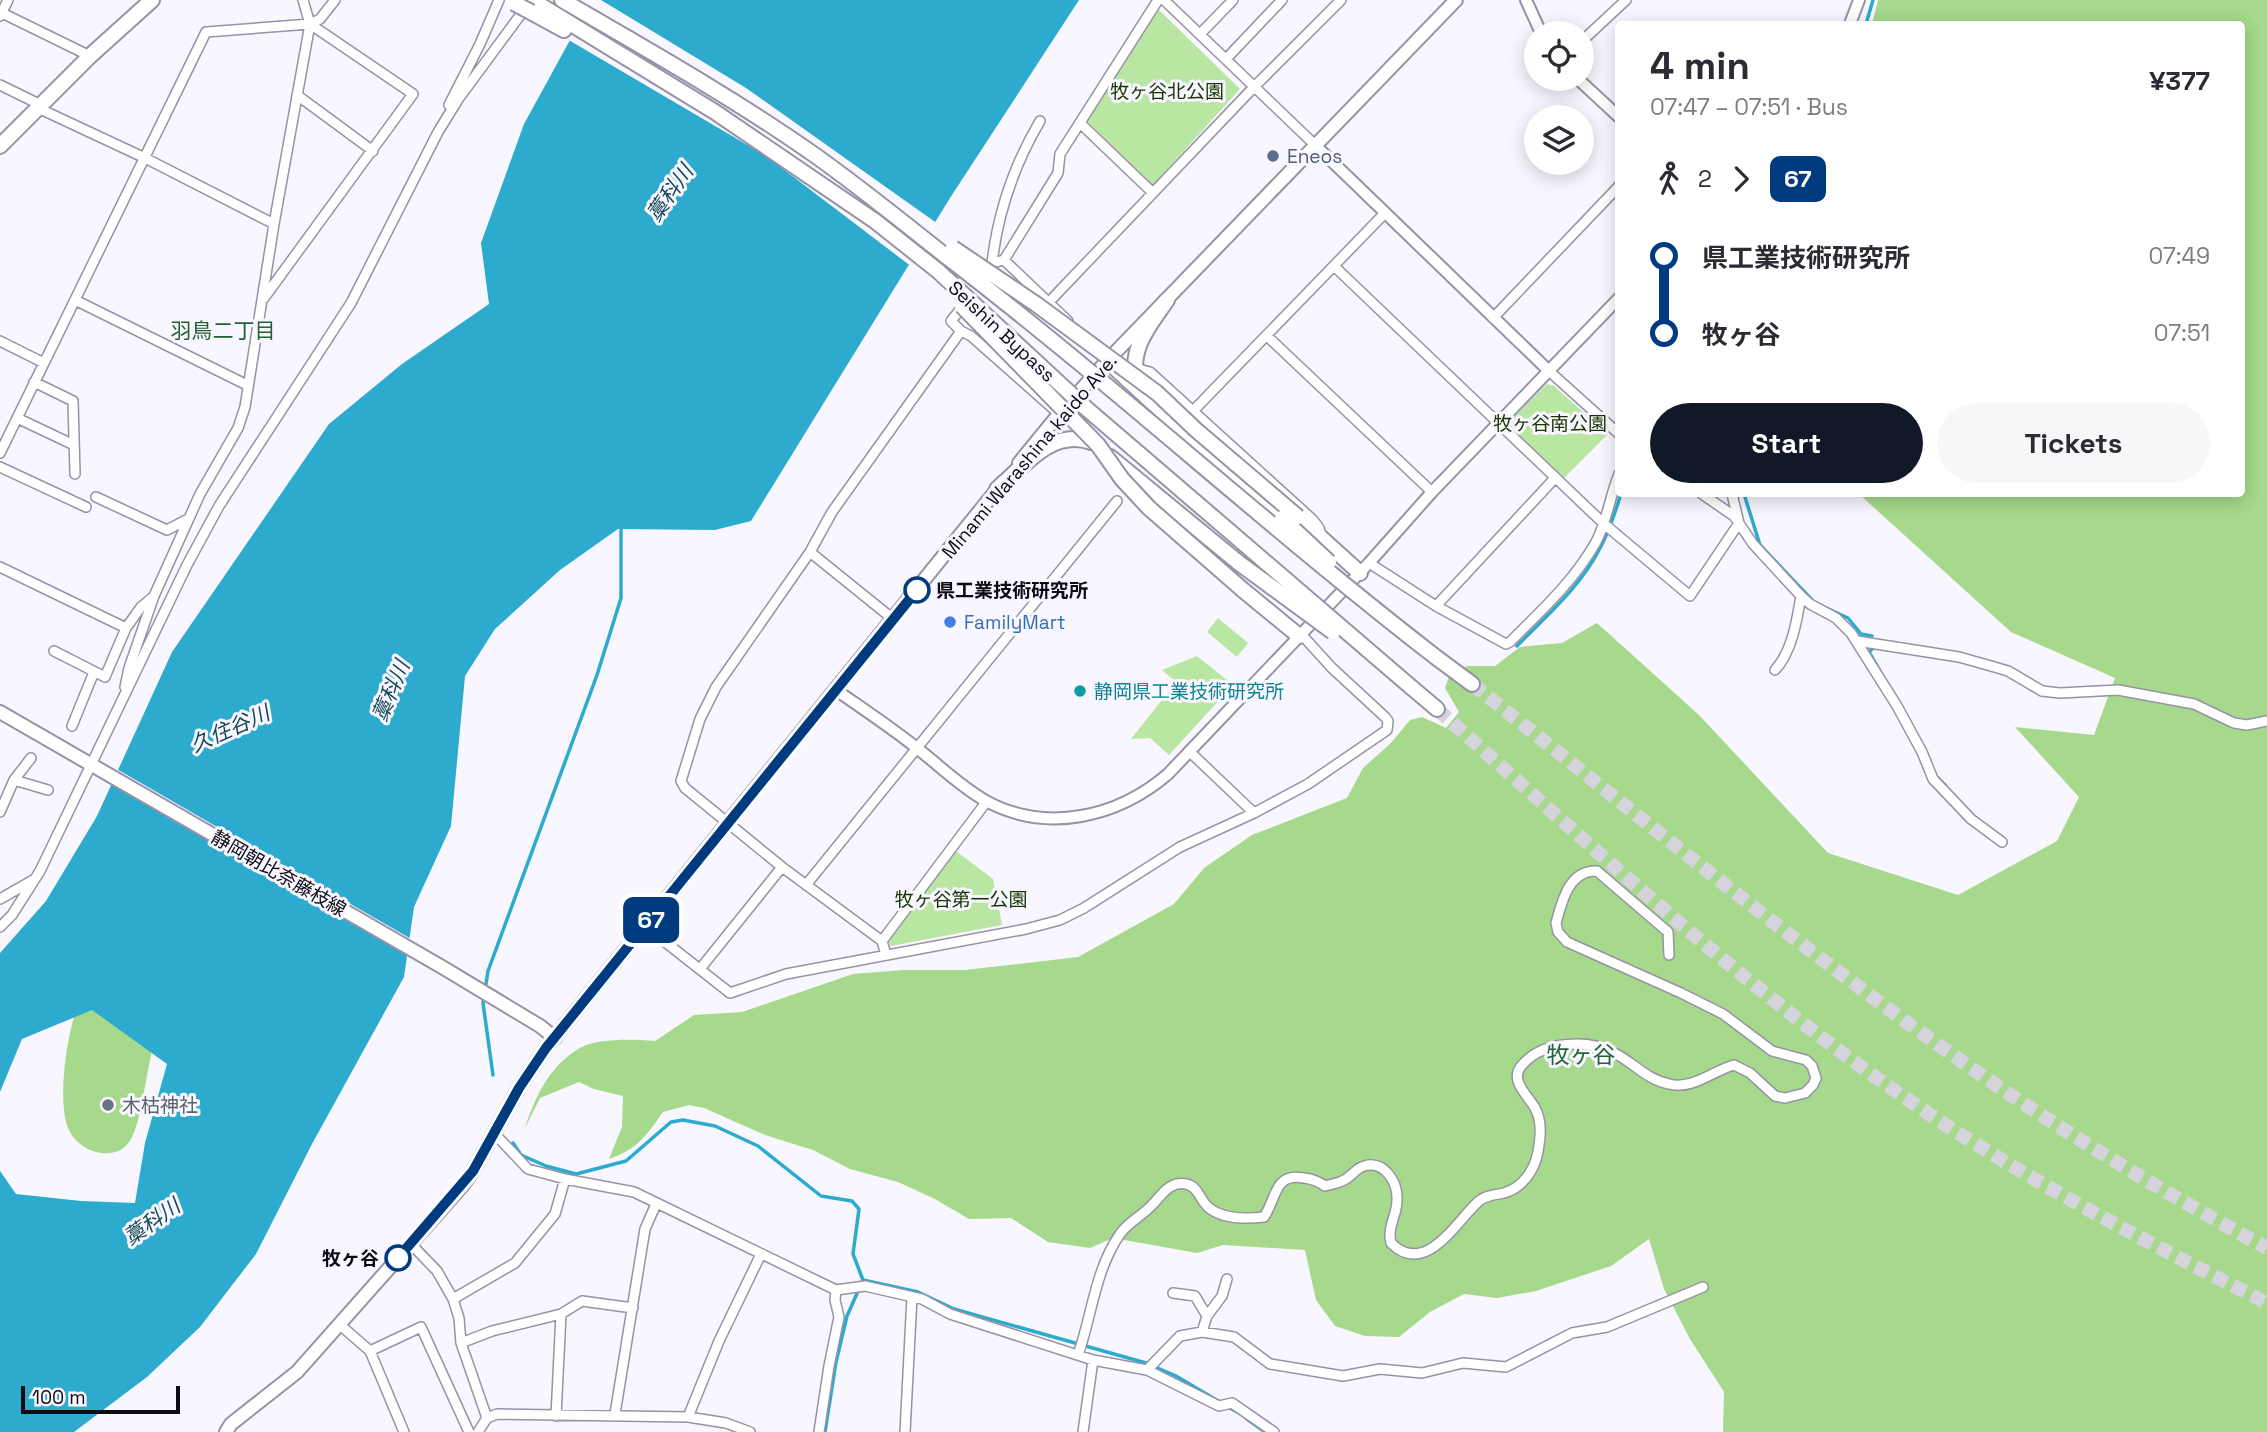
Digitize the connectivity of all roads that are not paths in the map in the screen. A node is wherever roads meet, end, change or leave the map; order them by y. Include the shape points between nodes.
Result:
1 (8, 0) edge
2 (152, 0) edge
3 (303, 0) edge
4 (335, 0) edge
5 (499, 0) edge
6 (509, 0) edge
7 (562, 0) edge
8 (581, 0) edge
9 (1158, 0) edge
10 (1164, 0) edge
11 (1233, 0) edge
12 (1282, 0) edge
13 (1341, 0) edge
14 (1456, 0) edge
15 (1526, 0) edge
16 (1626, 0) edge
17 (1858, 0) edge
18 (529, 3) edge
19 (1, 15) edge
20 (1536, 21) edge
21 (1851, 21) edge
22 (310, 24) junction
23 (1594, 30) edge
24 (1200, 34) junction
25 (90, 57) junction
26 (1226, 59) junction
27 (670, 63) junction
28 (656, 77) junction
29 (0, 85) edge
30 (1254, 87) junction
31 (1591, 91) edge
32 (297, 95) junction
33 (39, 107) junction
34 (1615, 113) edge
35 (1040, 121) dead end
36 (1080, 123) junction
37 (438, 132) junction
38 (1315, 145) junction
39 (0, 146) edge
40 (373, 151) junction
41 (145, 158) junction
42 (863, 190) junction
43 (1615, 190) edge
44 (1153, 193) junction
45 (847, 203) junction
46 (1385, 214) junction
47 (274, 224) junction
48 (1004, 260) junction
49 (1335, 267) junction
50 (75, 300) junction
51 (263, 300) junction
52 (1167, 300) junction
53 (1049, 302) junction
54 (1615, 302) edge
55 (959, 311) dead end
56 (1493, 318) junction
57 (961, 331) junction
58 (1267, 336) junction
59 (0, 341) edge
60 (1107, 361) junction
61 (44, 363) junction
62 (1135, 368) junction
63 (1549, 371) junction
64 (34, 382) junction
65 (247, 385) junction
66 (1142, 393) junction
67 (1193, 411) junction
68 (1059, 414) junction
69 (17, 418) junction
70 (1498, 423) junction
71 (1615, 430) edge
72 (1091, 442) junction
73 (74, 445) junction
74 (0, 453) edge
75 (0, 467) edge
76 (75, 474) dead end
77 (1555, 478) junction
78 (1615, 486) edge
79 (997, 489) junction
80 (1432, 492) junction
81 (96, 497) dead end
82 (1707, 497) edge
83 (1733, 497) edge
84 (1117, 501) dead end
85 (86, 507) dead end
86 (188, 519) junction
87 (1603, 523) junction
88 (1739, 523) junction
89 (1321, 537) junction
90 (810, 552) junction
91 (0, 567) edge
92 (1365, 568) junction
93 (154, 596) junction
94 (1801, 596) junction
95 (1436, 606) junction
96 (893, 619) junction
97 (126, 628) junction
98 (1300, 635) junction
99 (1857, 641) junction
100 (54, 651) dead end
101 (1437, 658) junction
102 (1775, 670) dead end
103 (94, 672) junction
104 (1472, 684) tunnel mouth
105 (1411, 687) junction
106 (836, 690) junction
107 (121, 704) junction
108 (1437, 709) tunnel mouth
109 (0, 712) edge
110 (2267, 721) edge
111 (72, 726) dead end
112 (916, 747) junction
113 (1190, 752) junction
114 (31, 758) dead end
115 (94, 766) junction
116 (14, 780) junction
117 (48, 790) dead end
118 (987, 802) junction
119 (0, 812) edge
120 (1254, 813) junction
121 (728, 824) junction
122 (2002, 842) dead end
123 (782, 867) junction
124 (36, 878) junction
125 (806, 885) junction
126 (0, 899) edge
127 (646, 926) junction
128 (0, 927) edge
129 (882, 941) junction
130 (1669, 955) dead end
131 (886, 956) junction
132 (700, 968) junction
133 (555, 1038) junction
134 (494, 1132) junction
135 (565, 1180) junction
136 (656, 1204) junction
137 (411, 1244) junction
138 (761, 1254) junction
139 (1227, 1279) dead end
140 (1703, 1287) dead end
141 (836, 1290) junction
142 (1174, 1293) dead end
143 (912, 1297) junction
144 (453, 1299) junction
145 (633, 1308) junction
146 (561, 1314) junction
147 (1207, 1316) junction
148 (339, 1324) junction
149 (1202, 1332) junction
150 (461, 1343) junction
151 (370, 1351) junction
152 (1079, 1353) junction
153 (1093, 1360) junction
154 (1147, 1370) junction
155 (615, 1415) junction
156 (556, 1416) junction
157 (688, 1417) junction
158 (487, 1418) junction
159 (226, 1432) edge
160 (404, 1432) edge
161 (469, 1432) edge
162 (478, 1432) edge
163 (750, 1432) edge
164 (819, 1432) edge
165 (905, 1432) edge
166 (1083, 1432) edge
167 (1274, 1432) edge

1 - 19 street
2 - 25 highway
3 - 22 street
4 - 22 street
5 - 37 street
6 - 28 highway, bridge
7 - 27 highway, Seishin Bypass
8 - 27 highway
9 - 36 street
10 - 24 street
11 - 24 street
12 - 26 street
13 - 30 street
14 - 38 main road, Minami Warashina kaido Ave.
15 - 20 street
16 - 23 street
17 - 21 street
18 - 28 highway, Seishin Bypass
18 - 37 street
19 - 25 street
22 - 32 street
22 - 40 street via 413,94
22 - 41 street via 206,32
24 - 26 street
25 - 33 highway
26 - 30 street
27 - 42 highway, Seishin Bypass
28 - 45 highway, Seishin Bypass
29 - 33 street
30 - 38 street
30 - 44 street
31 - 34 street
32 - 40 street
32 - 47 street
33 - 39 highway
33 - 41 street
35 - 48 street via 999,218 992,263
36 - 44 street
36 - 48 street via 1060,155 1058,173
37 - 107 street via 351,303 219,506
38 - 46 street
38 - 52 main road, Minami Warashina kaido Ave.
40 - 51 street
41 - 47 street
41 - 50 street
42 - 89 highway, bridge via 1026,297 1157,393
42 - 101 highway, Seishin Bypass, bridge
43 - 56 street
44 - 53 street
45 - 98 highway, bridge via 971,315 1098,445 1150,509
45 - 105 highway, Seishin Bypass, bridge via 938,271 1087,409
46 - 49 street
46 - 56 street
47 - 51 street
48 - 53 street
49 - 58 street
49 - 70 street
50 - 61 street
50 - 65 street
51 - 65 street
52 - 60 main road, Minami Warashina kaido Ave.
52 - 62 highway via 1138,345
53 - 60 street
54 - 63 street
55 - 57 street via 951,321
56 - 63 street
57 - 68 street
57 - 90 street via 832,512
58 - 67 street
58 - 80 street
59 - 61 street
60 - 66 highway
60 - 68 main road, Minami Warashina kaido Ave.
61 - 64 street
62 - 66 highway
62 - 67 street via 1150,372
63 - 70 street
63 - 71 street
64 - 69 street
64 - 73 street via 73,401
65 - 86 street via 238,428
66 - 101 highway, bridge
67 - 89 street via 1313,520
68 - 72 highway
68 - 79 main road, Minami Warashina kaido Ave.
69 - 73 street
69 - 74 street
70 - 77 street
70 - 80 street
72 - 79 highway via 1074,438 1052,443
72 - 105 highway, bridge via 1239,563
73 - 76 street
75 - 85 street
77 - 87 street
77 - 95 street
78 - 87 street
79 - 96 main road, Minami Warashina kaido Ave.
80 - 92 street
81 - 86 street via 167,530
82 - 88 street
83 - 88 street
84 - 112 street
86 - 93 street
87 - 88 street via 1690,596
87 - 95 street via 1596,542 1566,585 1506,644
88 - 94 street
89 - 92 highway
90 - 96 street
90 - 121 street via 716,687 690,748 681,784
91 - 97 street
92 - 95 street
92 - 98 street
93 - 97 street
93 - 107 street via 128,668
94 - 99 street via 1836,618
94 - 102 street via 1782,663
96 - 106 main road, Minami Warashina kaido Ave.
97 - 103 street via 104,677
98 - 113 street
98 - 120 street via 1389,725 1308,784
99 - 110 street via 1959,657 2008,671 2042,691 2118,690 2194,704 2234,723
99 - 122 street via 1933,779 1971,819
100 - 103 street
101 - 104 highway, Seishin Bypass
103 - 111 street
105 - 108 highway, Seishin Bypass
106 - 112 street
106 - 121 main road, Minami Warashina kaido Ave.
107 - 115 street
109 - 115 main road, 静岡朝比奈藤枝線
112 - 118 street
112 - 125 street
113 - 118 street via 1144,793 1088,816 1051,819
113 - 120 street
114 - 116 street
115 - 124 street
115 - 133 main road, 静岡朝比奈藤枝線 via 442,967
116 - 117 street
116 - 119 street
118 - 129 street
120 - 131 street via 1180,847 1059,920
121 - 123 street
121 - 127 main road, Minami Warashina kaido Ave.
123 - 125 street
123 - 132 street
124 - 126 street
124 - 128 street
125 - 129 street
127 - 132 street
127 - 133 main road, Minami Warashina kaido Ave.
129 - 131 street
130 - 152 street via 1668,932 1597,871 1580,874 1570,885 1556,923 1567,942 1723,1014 1772,1051 1806,1060 1815,1071 1813,1085 1795,1097 1775,1096 1734,1065 1696,1083 1670,1085 1600,1047 1556,1046 1535,1054 1519,1068 1517,1080 1540,1121 1539,1147 1522,1184 1480,1200 1440,1244 1414,1253 1391,1243 1398,1198 1395,1185 1376,1165 1365,1165 1325,1186 1316,1180 1288,1177 1277,1188 1265,1217 1247,1219 1216,1212 1187,1184 1171,1186 1122,1231 1106,1256
131 - 132 street via 786,974 730,993
133 - 134 main road, Minami Warashina kaido Ave. via 533,1065
134 - 135 street via 528,1169
134 - 137 main road, Minami Warashina kaido Ave. via 473,1171
135 - 136 street via 634,1192
135 - 144 street via 555,1214 515,1263
136 - 138 street
136 - 145 street via 645,1228
137 - 144 street via 437,1271
137 - 148 main road, Minami Warashina kaido Ave.
138 - 141 street
138 - 157 street
139 - 147 street via 1222,1296
140 - 149 street via 1607,1327 1572,1333 1506,1367 1463,1363 1422,1373 1380,1368 1343,1376 1270,1364 1234,1337
141 - 143 street via 864,1286
141 - 164 street via 839,1317
142 - 147 street via 1195,1296
143 - 152 street via 950,1314
143 - 165 street
144 - 150 street
145 - 146 street via 582,1301
145 - 155 street
146 - 150 street
146 - 156 street
147 - 149 street
148 - 151 street
148 - 159 main road, Minami Warashina kaido Ave. via 297,1372
149 - 154 street via 1180,1336
150 - 158 street
151 - 160 street
151 - 161 street via 421,1327
152 - 153 street
153 - 154 street
153 - 166 street
154 - 167 street via 1219,1406 1232,1403
155 - 156 street
155 - 157 street
156 - 158 street via 497,1414
157 - 163 street
158 - 162 street

